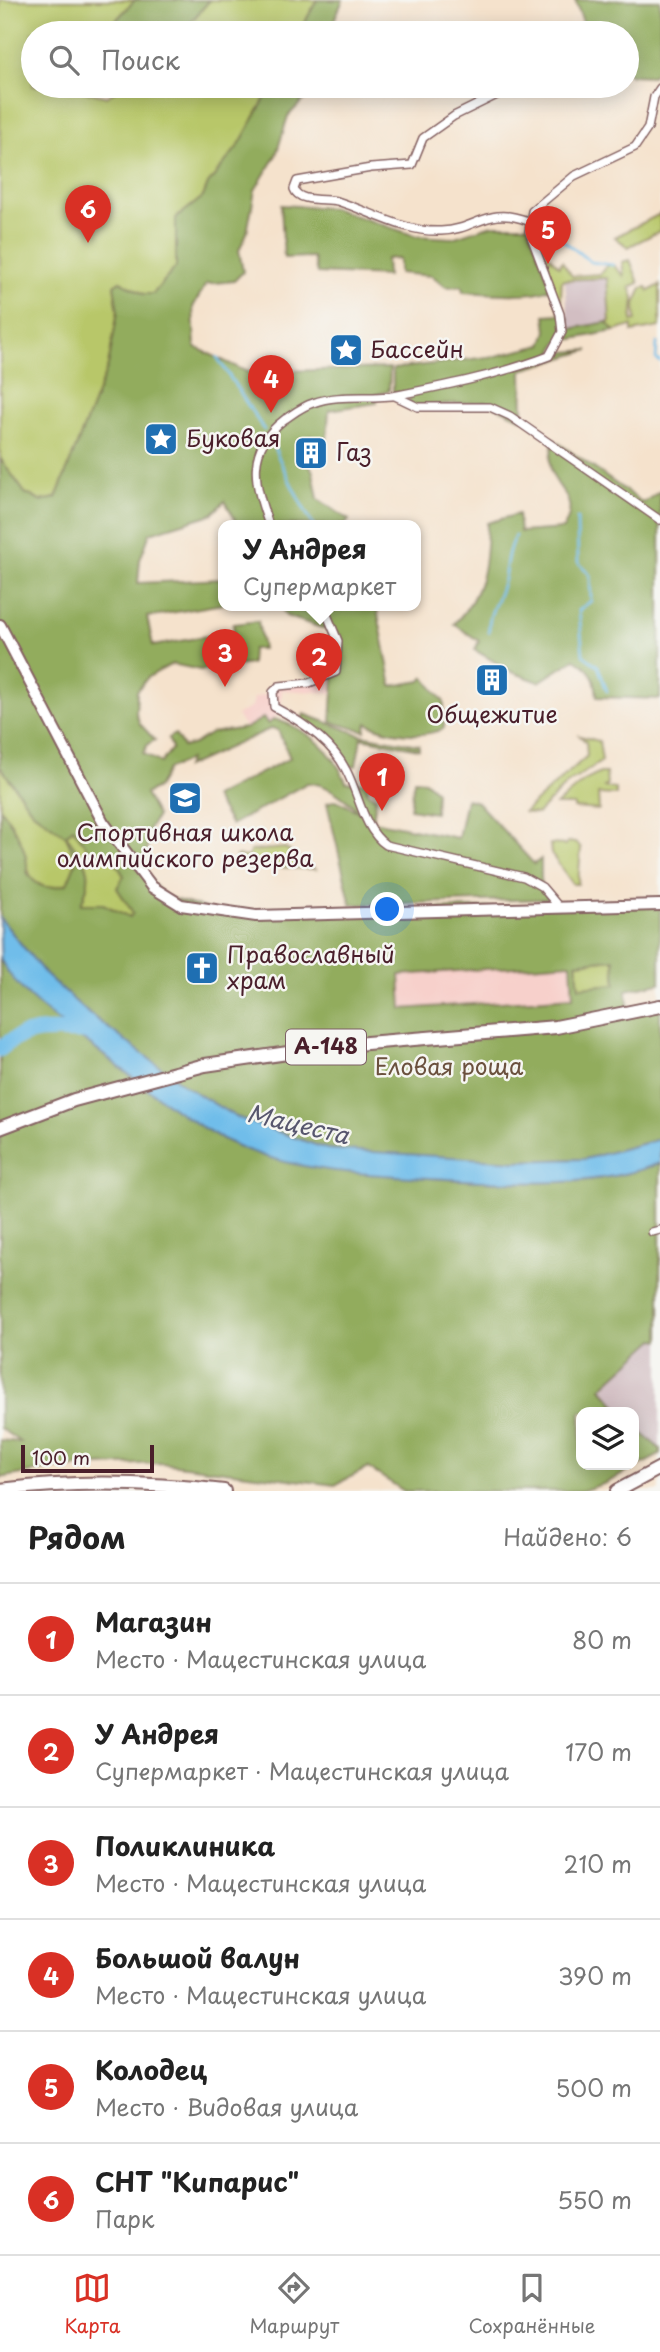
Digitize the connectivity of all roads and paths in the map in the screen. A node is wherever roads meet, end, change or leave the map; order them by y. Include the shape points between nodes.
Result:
1 (660, 88) edge
2 (491, 98) edge
3 (528, 221) junction
4 (395, 396) junction
5 (268, 520) edge
6 (660, 520) edge
7 (326, 611) edge
8 (0, 625) edge
9 (660, 905) edge
10 (559, 907) junction
11 (660, 1006) edge
12 (0, 1128) edge
13 (660, 1468) edge
14 (0, 1490) edge
15 (224, 1491) edge
16 (617, 1491) edge

1 - 3 street via 648,128 635,147 574,176 538,204
2 - 3 street via 423,138 412,165 327,175 298,181 294,189 302,197 335,201 424,230 455,230 492,215
3 - 4 street via 560,314 562,332 549,356
4 - 5 street via 314,403 266,436 258,454 257,477
4 - 6 street via 418,407 490,407 510,416
7 - 10 street via 338,641 336,671 309,683 279,686 273,692 274,707 334,751 372,831 386,845 524,877 542,887
8 - 10 main road via 103,822 152,887 181,905 256,916
9 - 10 main road
11 - 12 highway, А-148 via 556,1027 343,1045 205,1066 74,1100
13 - 16 highway
14 - 15 highway via 131,1483

